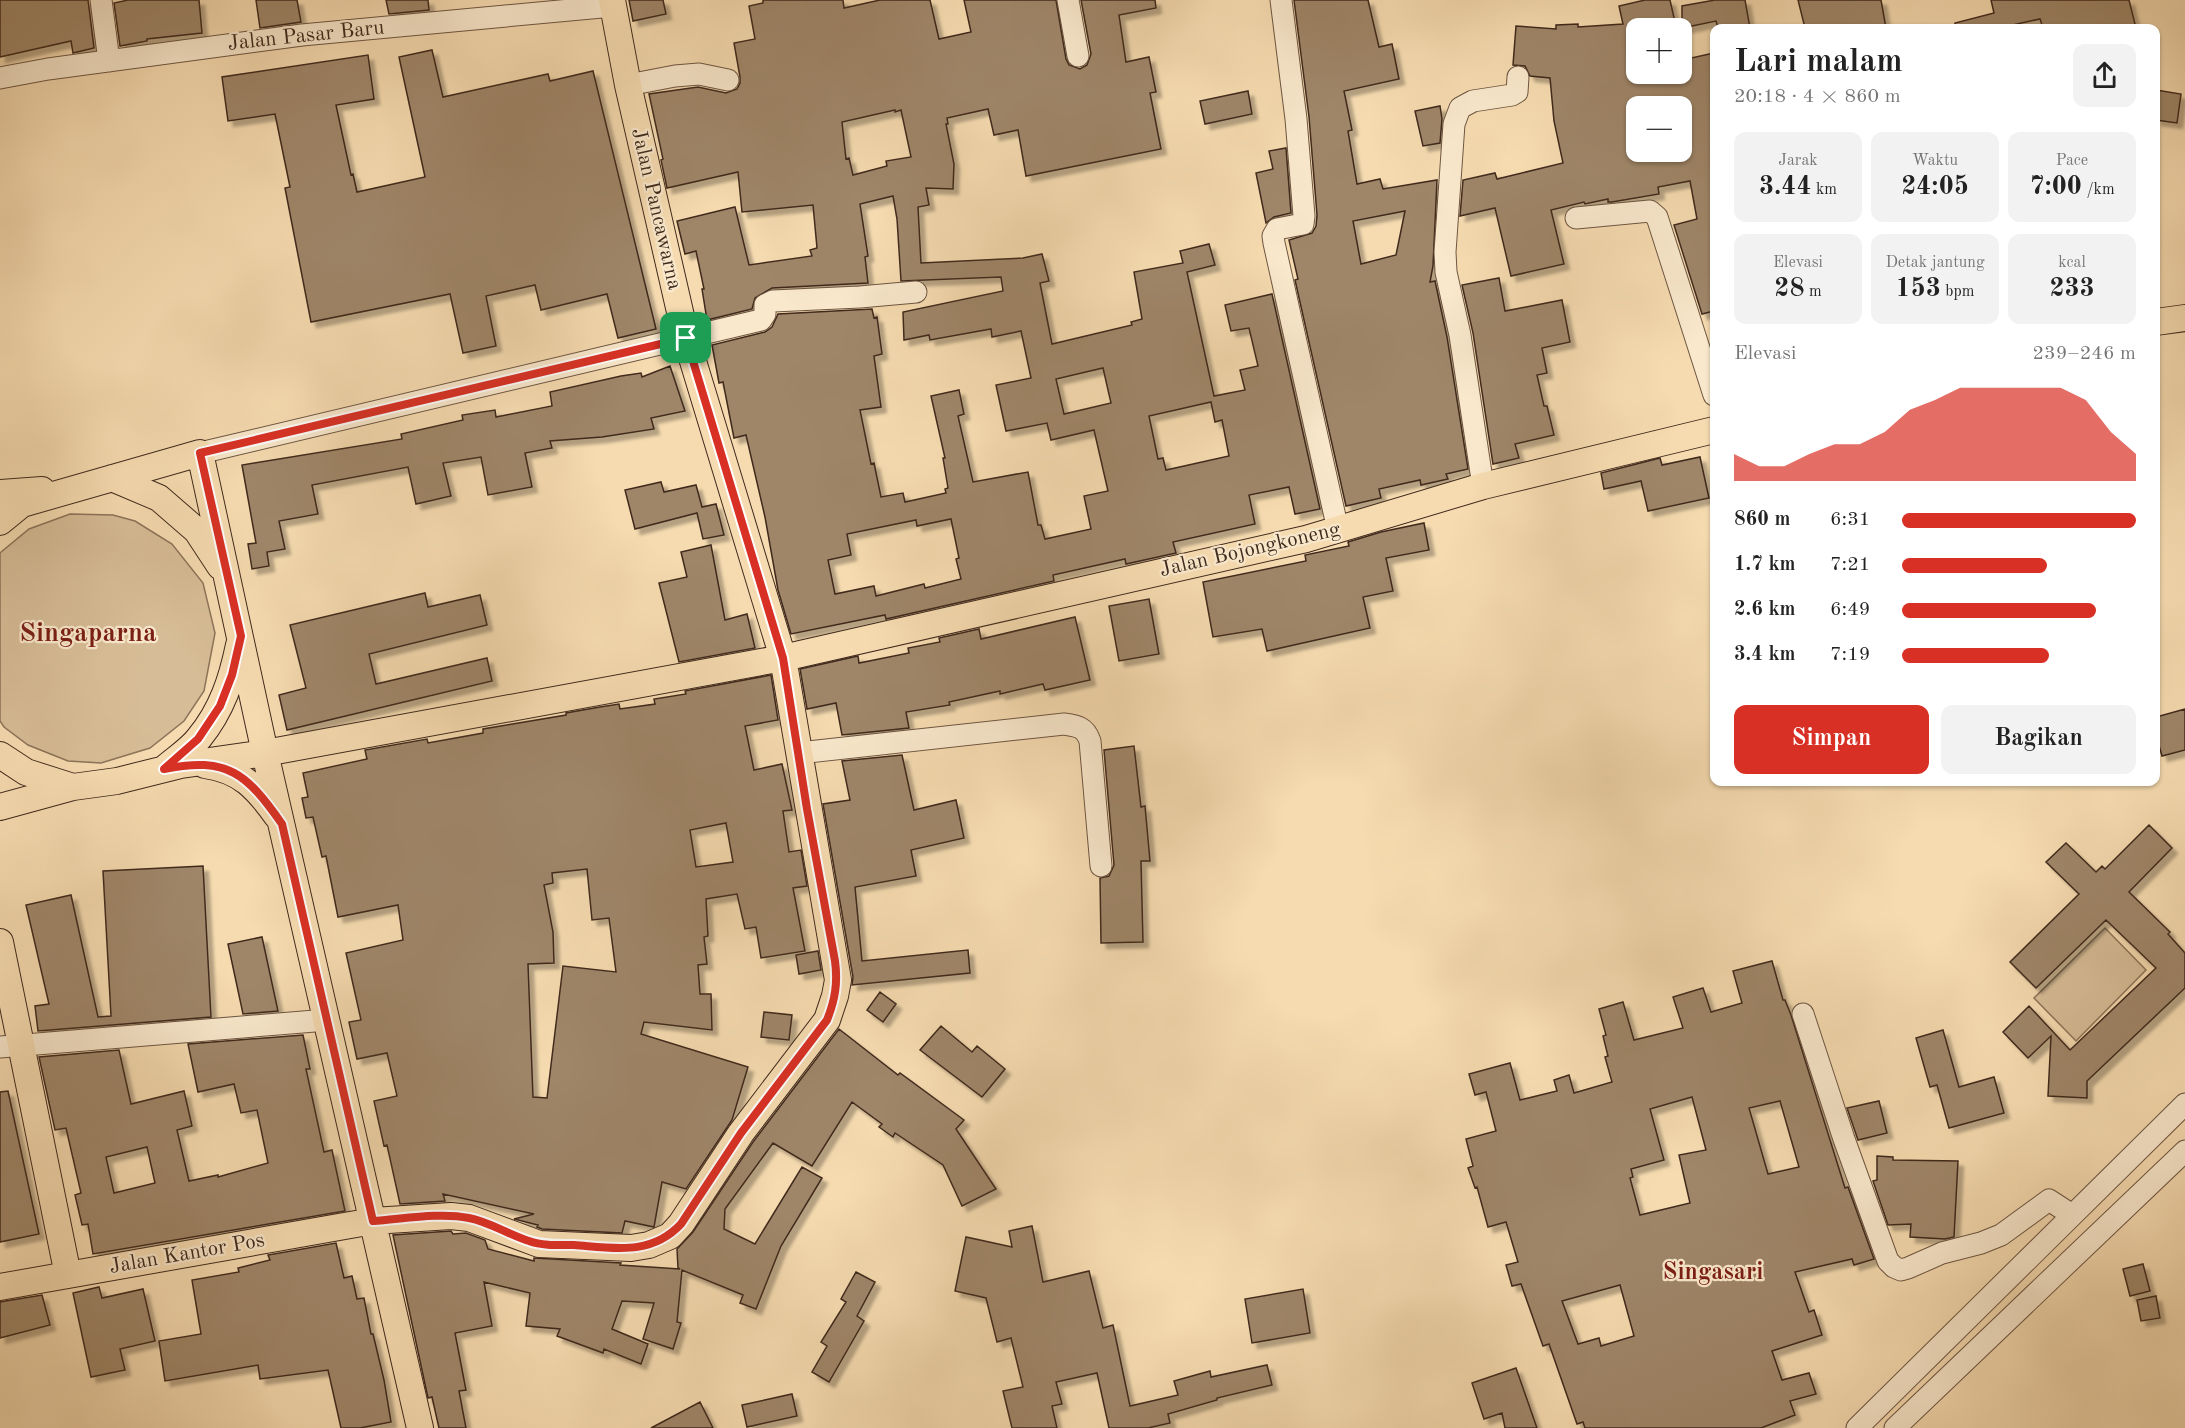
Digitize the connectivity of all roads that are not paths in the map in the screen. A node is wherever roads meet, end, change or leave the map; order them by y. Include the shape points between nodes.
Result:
1 (101, 0) edge
2 (1068, 0) edge
3 (1281, 0) edge
4 (613, 3) edge
5 (1077, 56) dead end
6 (109, 61) junction
7 (1518, 77) dead end
8 (0, 78) edge
9 (728, 80) dead end
10 (628, 85) junction
11 (1576, 218) dead end
12 (916, 292) dead end
13 (2185, 318) edge
14 (2160, 321) edge
15 (686, 338) junction
16 (1710, 383) edge
17 (1710, 431) edge
18 (200, 453) junction
19 (112, 478) junction
20 (1483, 486) junction
21 (75, 488) junction
22 (0, 493) edge
23 (0, 522) edge
24 (1338, 530) junction
25 (229, 579) junction
26 (241, 636) junction
27 (783, 658) junction
28 (265, 753) junction
29 (799, 753) junction
30 (0, 755) edge
31 (196, 763) junction
32 (164, 769) junction
33 (74, 787) junction
34 (0, 807) edge
35 (282, 824) junction
36 (1101, 866) dead end
37 (0, 942) edge
38 (1803, 1014) dead end
39 (327, 1020) junction
40 (10, 1045) edge
41 (2185, 1104) edge
42 (2145, 1144) junction
43 (2185, 1151) edge
44 (2167, 1169) junction
45 (2072, 1215) junction
46 (373, 1221) junction
47 (68, 1275) junction
48 (0, 1287) edge
49 (1892, 1394) junction
50 (1902, 1421) edge
51 (420, 1428) edge
52 (1857, 1428) edge

1 - 6 street
2 - 5 street
3 - 24 street via 1304,216 1303,224 1277,229 1274,243
4 - 6 street, Jalan Pasar Baru via 302,35
4 - 10 main road, Jalan Pancawarna
6 - 8 street, Jalan Pasar Baru
7 - 20 street via 1512,95 1473,101 1460,108 1454,124 1446,273 1460,335
9 - 10 street via 699,74
10 - 15 main road, Jalan Pancawarna
11 - 16 street via 1650,211 1657,217
12 - 15 street via 773,301 765,305 761,320
13 - 14 main road
15 - 18 street
15 - 27 main road, Jalan Pancawarna
17 - 20 main road, Jalan Bojongkoneng
18 - 19 main road
18 - 25 main road
19 - 21 main road
19 - 25 main road via 159,498 171,508 196,531
20 - 24 main road, Jalan Bojongkoneng
21 - 22 main road
21 - 23 main road via 22,504
24 - 27 main road, Jalan Bojongkoneng
25 - 26 main road
26 - 28 main road
26 - 32 main road via 220,706 198,739
27 - 28 main road, Jalan Bojongkoneng
27 - 29 main road, Jalan Pancawarna
28 - 31 main road, Jalan Bojongkoneng
28 - 35 main road
29 - 36 street via 1064,724 1078,726 1086,731 1090,741
29 - 46 main road, Jalan Kantor Pos via 838,980 835,996 827,1020 741,1133 681,1224 670,1236 631,1248 539,1244 470,1218 451,1216
30 - 33 main road via 26,772
31 - 32 main road, Jalan Bojongkoneng
31 - 35 main road via 218,766 241,776 259,791
32 - 33 main road, Jalan Bojongkoneng
33 - 34 main road, Jalan Bojongkoneng
35 - 39 main road
37 - 40 main road
38 - 45 street via 1848,1150 1888,1261 1894,1267 1908,1268 1942,1252 2001,1235 2049,1200
39 - 40 street
39 - 46 main road
40 - 47 main road
41 - 42 street
42 - 44 street
42 - 45 street
43 - 44 street
44 - 50 street
45 - 49 street
46 - 47 main road, Jalan Kantor Pos
46 - 51 main road
47 - 48 main road, Jalan Kantor Pos
49 - 50 street
49 - 52 street

